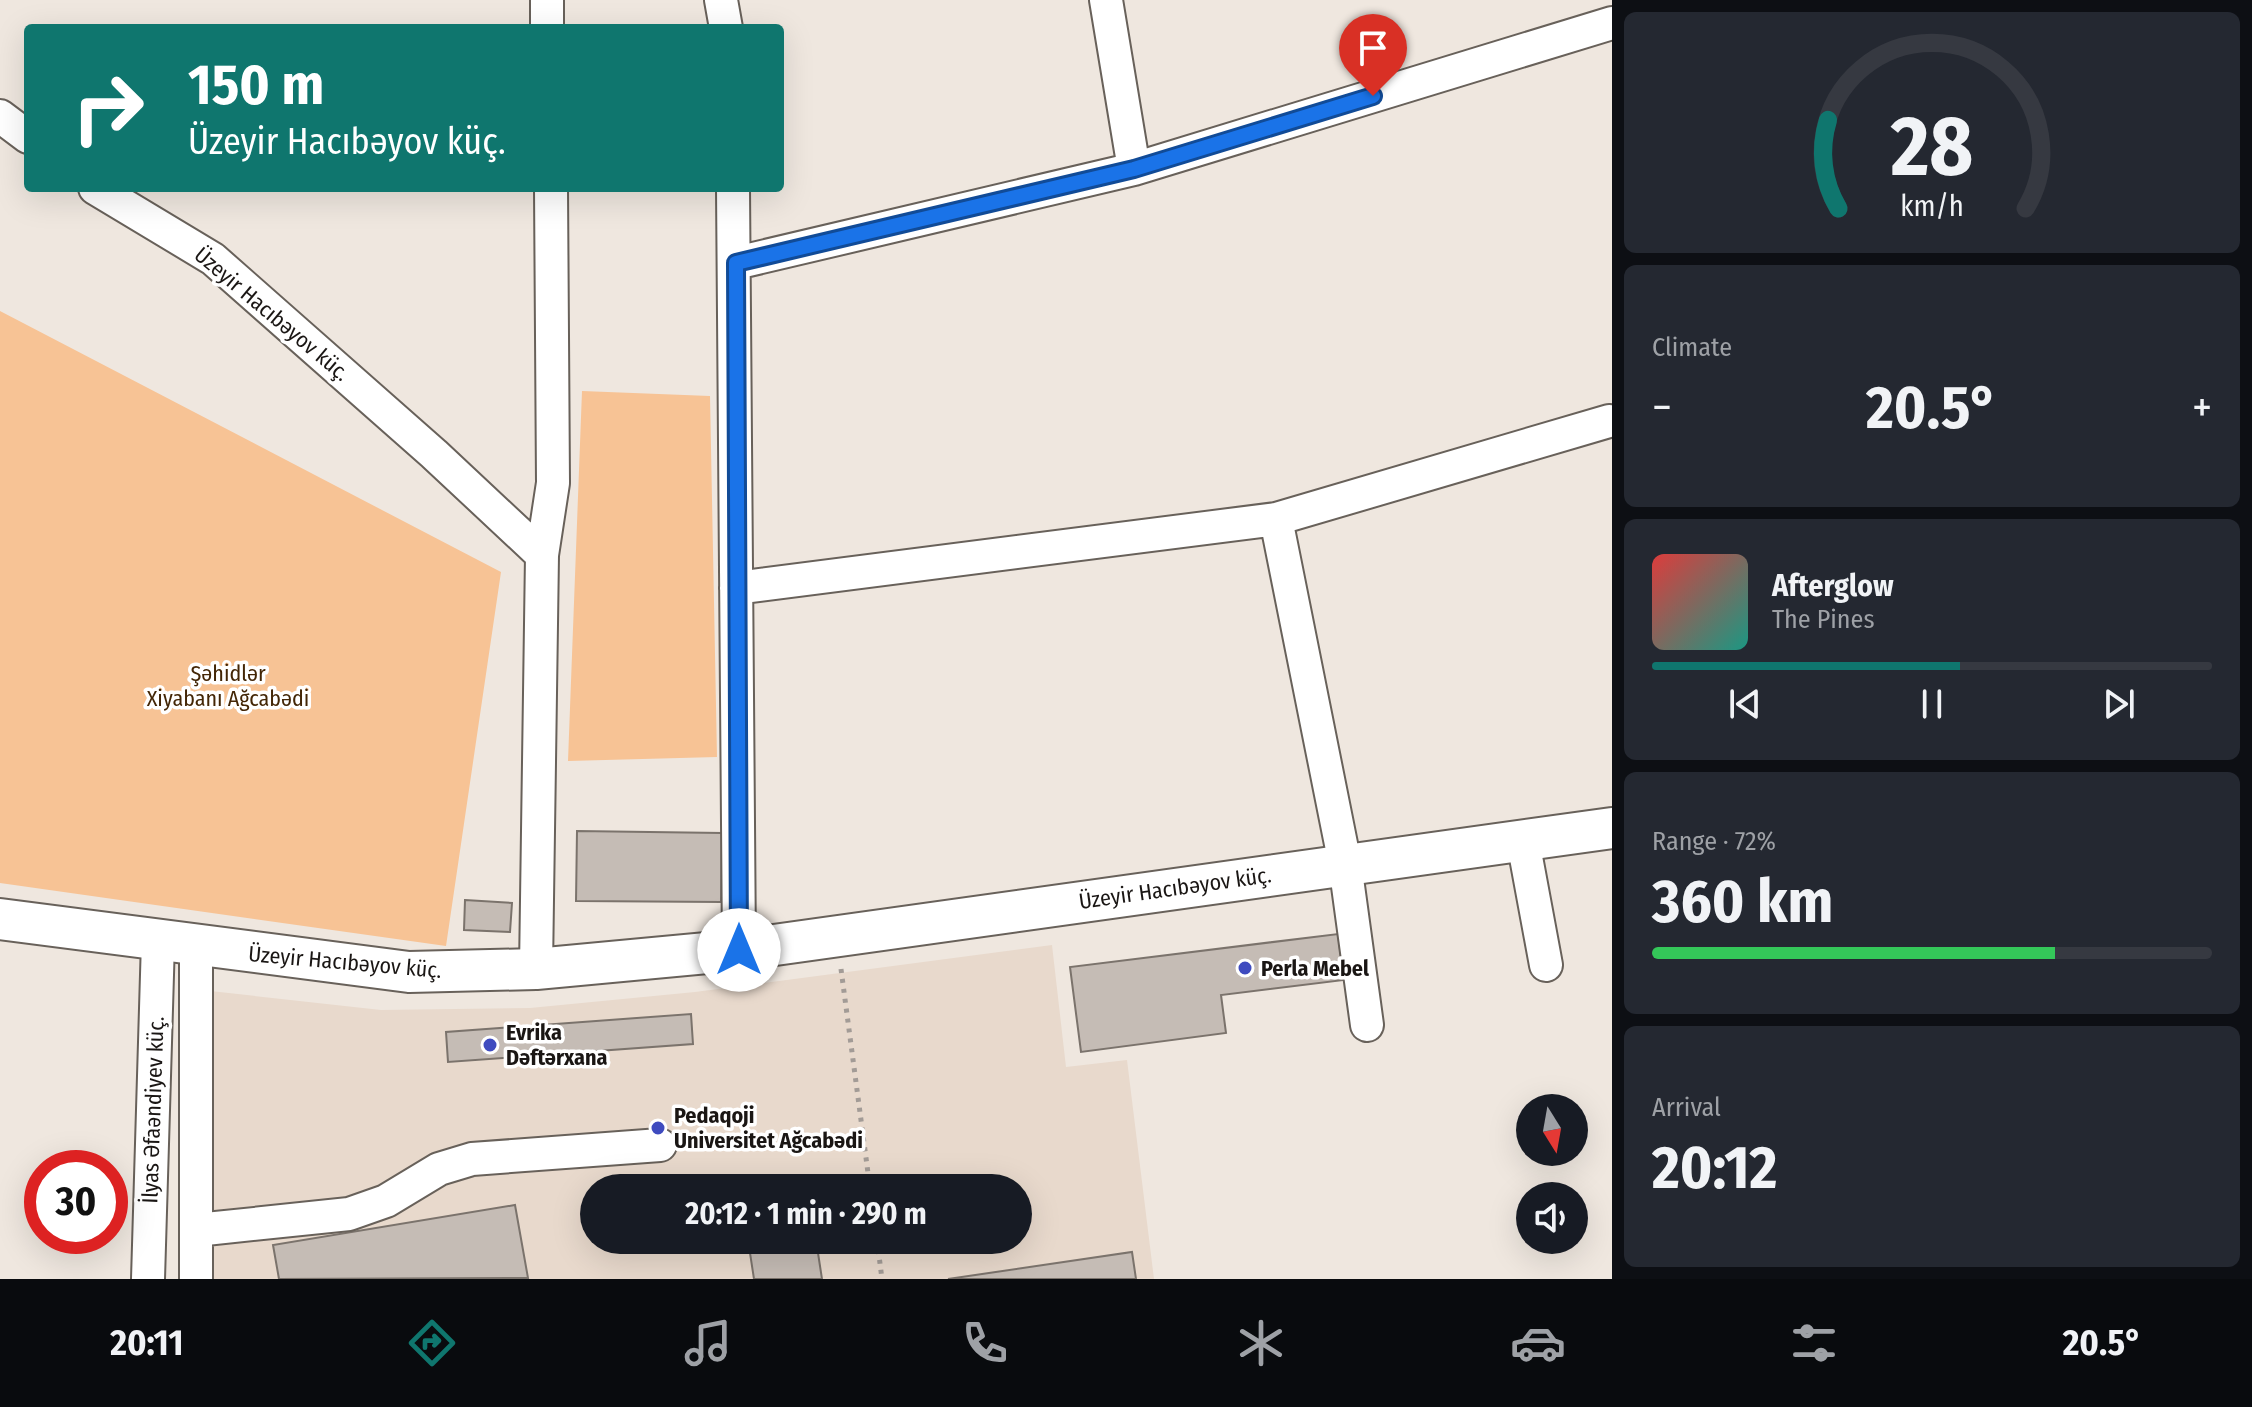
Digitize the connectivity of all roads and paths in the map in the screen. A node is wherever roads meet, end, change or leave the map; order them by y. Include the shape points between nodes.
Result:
1 (547, 0) edge
2 (721, 0) edge
3 (1106, 0) edge
4 (1612, 23) edge
5 (547, 24) edge
6 (725, 24) edge
7 (0, 116) edge
8 (24, 134) edge
9 (1134, 169) junction
10 (102, 192) edge
11 (551, 192) edge
12 (733, 192) edge
13 (736, 263) junction
14 (1609, 421) dead end
15 (1276, 519) junction
16 (542, 555) junction
17 (736, 588) junction
18 (1612, 828) edge
19 (1523, 841) junction
20 (1345, 864) junction
21 (0, 919) edge
22 (836, 936) junction
23 (177, 943) junction
24 (739, 950) junction
25 (1546, 965) dead end
26 (536, 969) junction
27 (1367, 1025) dead end
28 (660, 1145) dead end
29 (868, 1174) edge
30 (196, 1230) junction
31 (879, 1254) edge
32 (148, 1279) edge
33 (196, 1279) edge
34 (882, 1279) edge

1 - 5 street
2 - 6 street
3 - 9 street
4 - 9 street
7 - 8 street
9 - 13 street
10 - 16 street, Üzeyir Hacıbəyov küç. via 213,259
11 - 16 street via 553,483
12 - 13 street
13 - 17 street
14 - 15 street
15 - 17 street
15 - 20 street
16 - 26 street
17 - 24 street
18 - 19 main road, Üzeyir Hacıbəyov küç.
19 - 20 main road, Üzeyir Hacıbəyov küç.
19 - 25 street
20 - 22 main road, Üzeyir Hacıbəyov küç.
20 - 27 street
21 - 23 main road, Üzeyir Hacıbəyov küç.
22 - 24 main road, Üzeyir Hacıbəyov küç.
22 - 29 path
23 - 26 main road, Üzeyir Hacıbəyov küç. via 409,972
23 - 30 street
23 - 32 street, İlyas Əfaəndiyev küç.
24 - 26 main road, Üzeyir Hacıbəyov küç.
28 - 30 street via 472,1159 439,1169 386,1201 349,1214
30 - 33 street
31 - 34 path

